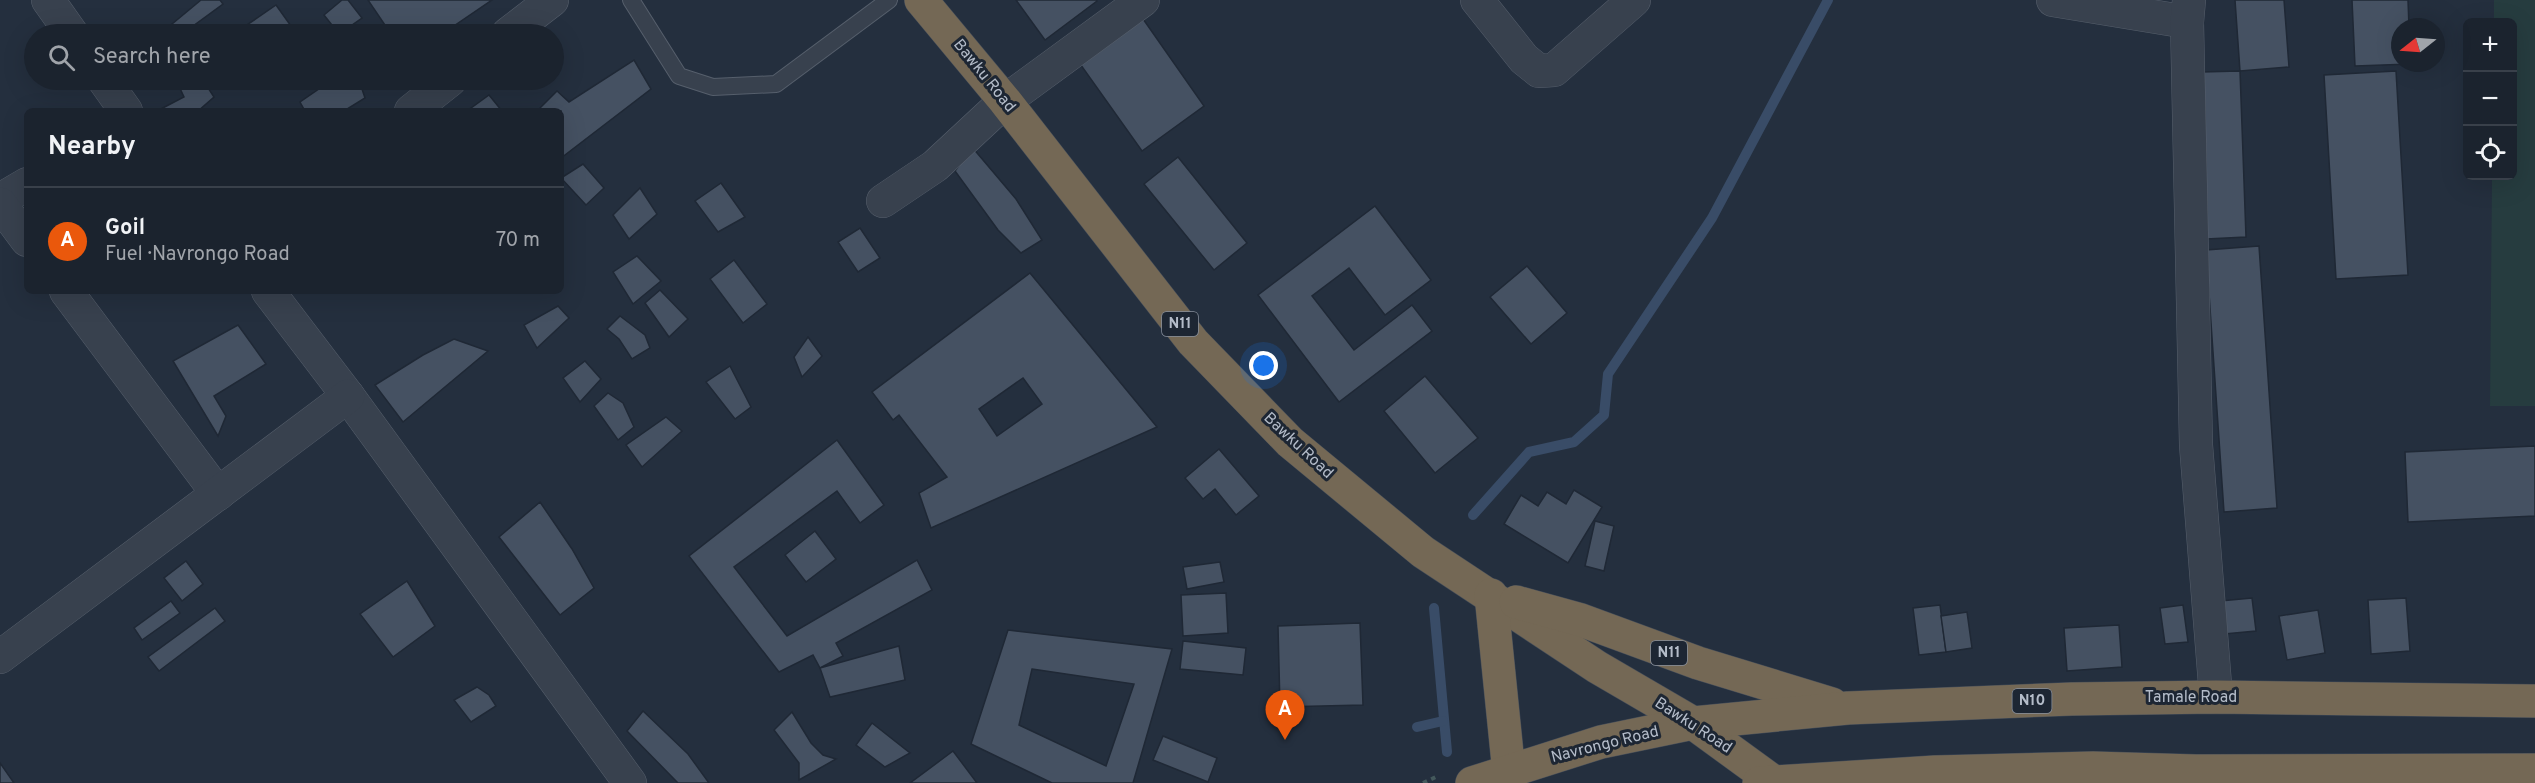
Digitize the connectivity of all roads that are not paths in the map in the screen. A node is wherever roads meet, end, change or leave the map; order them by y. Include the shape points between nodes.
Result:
1 (48, 0) edge
2 (552, 0) edge
3 (631, 0) edge
4 (890, 0) edge
5 (921, 0) edge
6 (1143, 0) edge
7 (1477, 0) edge
8 (1634, 0) edge
9 (2053, 0) edge
10 (2188, 11) edge
11 (65, 24) edge
12 (521, 24) edge
13 (111, 90) edge
14 (437, 90) edge
15 (1005, 101) junction
16 (124, 108) edge
17 (415, 108) edge
18 (24, 186) edge
19 (883, 201) dead end
20 (0, 202) edge
21 (24, 236) edge
22 (68, 294) edge
23 (270, 294) edge
24 (348, 396) junction
25 (218, 494) junction
26 (1491, 595) junction
27 (0, 657) edge
28 (2216, 697) junction
29 (2535, 701) edge
30 (1848, 708) junction
31 (1693, 723) junction
32 (2535, 770) edge
33 (1509, 777) edge
34 (1458, 778) edge
35 (1767, 782) edge
36 (630, 783) edge

1 - 11 street
2 - 12 street
3 - 4 lane via 679,76 713,87 776,84
5 - 15 highway, Bawku Road / N11
6 - 15 street
7 - 8 street via 1524,60 1539,71 1554,69
9 - 10 street
10 - 28 street via 2196,445
13 - 16 street
14 - 17 street
15 - 19 street via 935,166
15 - 26 highway, Bawku Road / N11 via 1193,342 1290,442 1423,552
18 - 20 street
20 - 21 street
22 - 25 street
23 - 24 street
24 - 25 street
24 - 36 street
25 - 27 street
26 - 30 highway, N11 via 1581,620 1698,663
26 - 31 highway, Bawku Road / N11 via 1597,667
26 - 33 highway
28 - 29 highway, Tamale Road / N10
28 - 30 highway, Tamale Road / N10
30 - 31 highway, Navrongo Road / N10
31 - 33 highway, Navrongo Road / N10 via 1601,742
31 - 35 highway, Bawku Road / N11
32 - 35 highway via 2093,768
33 - 34 highway, Navrongo Road / N10

